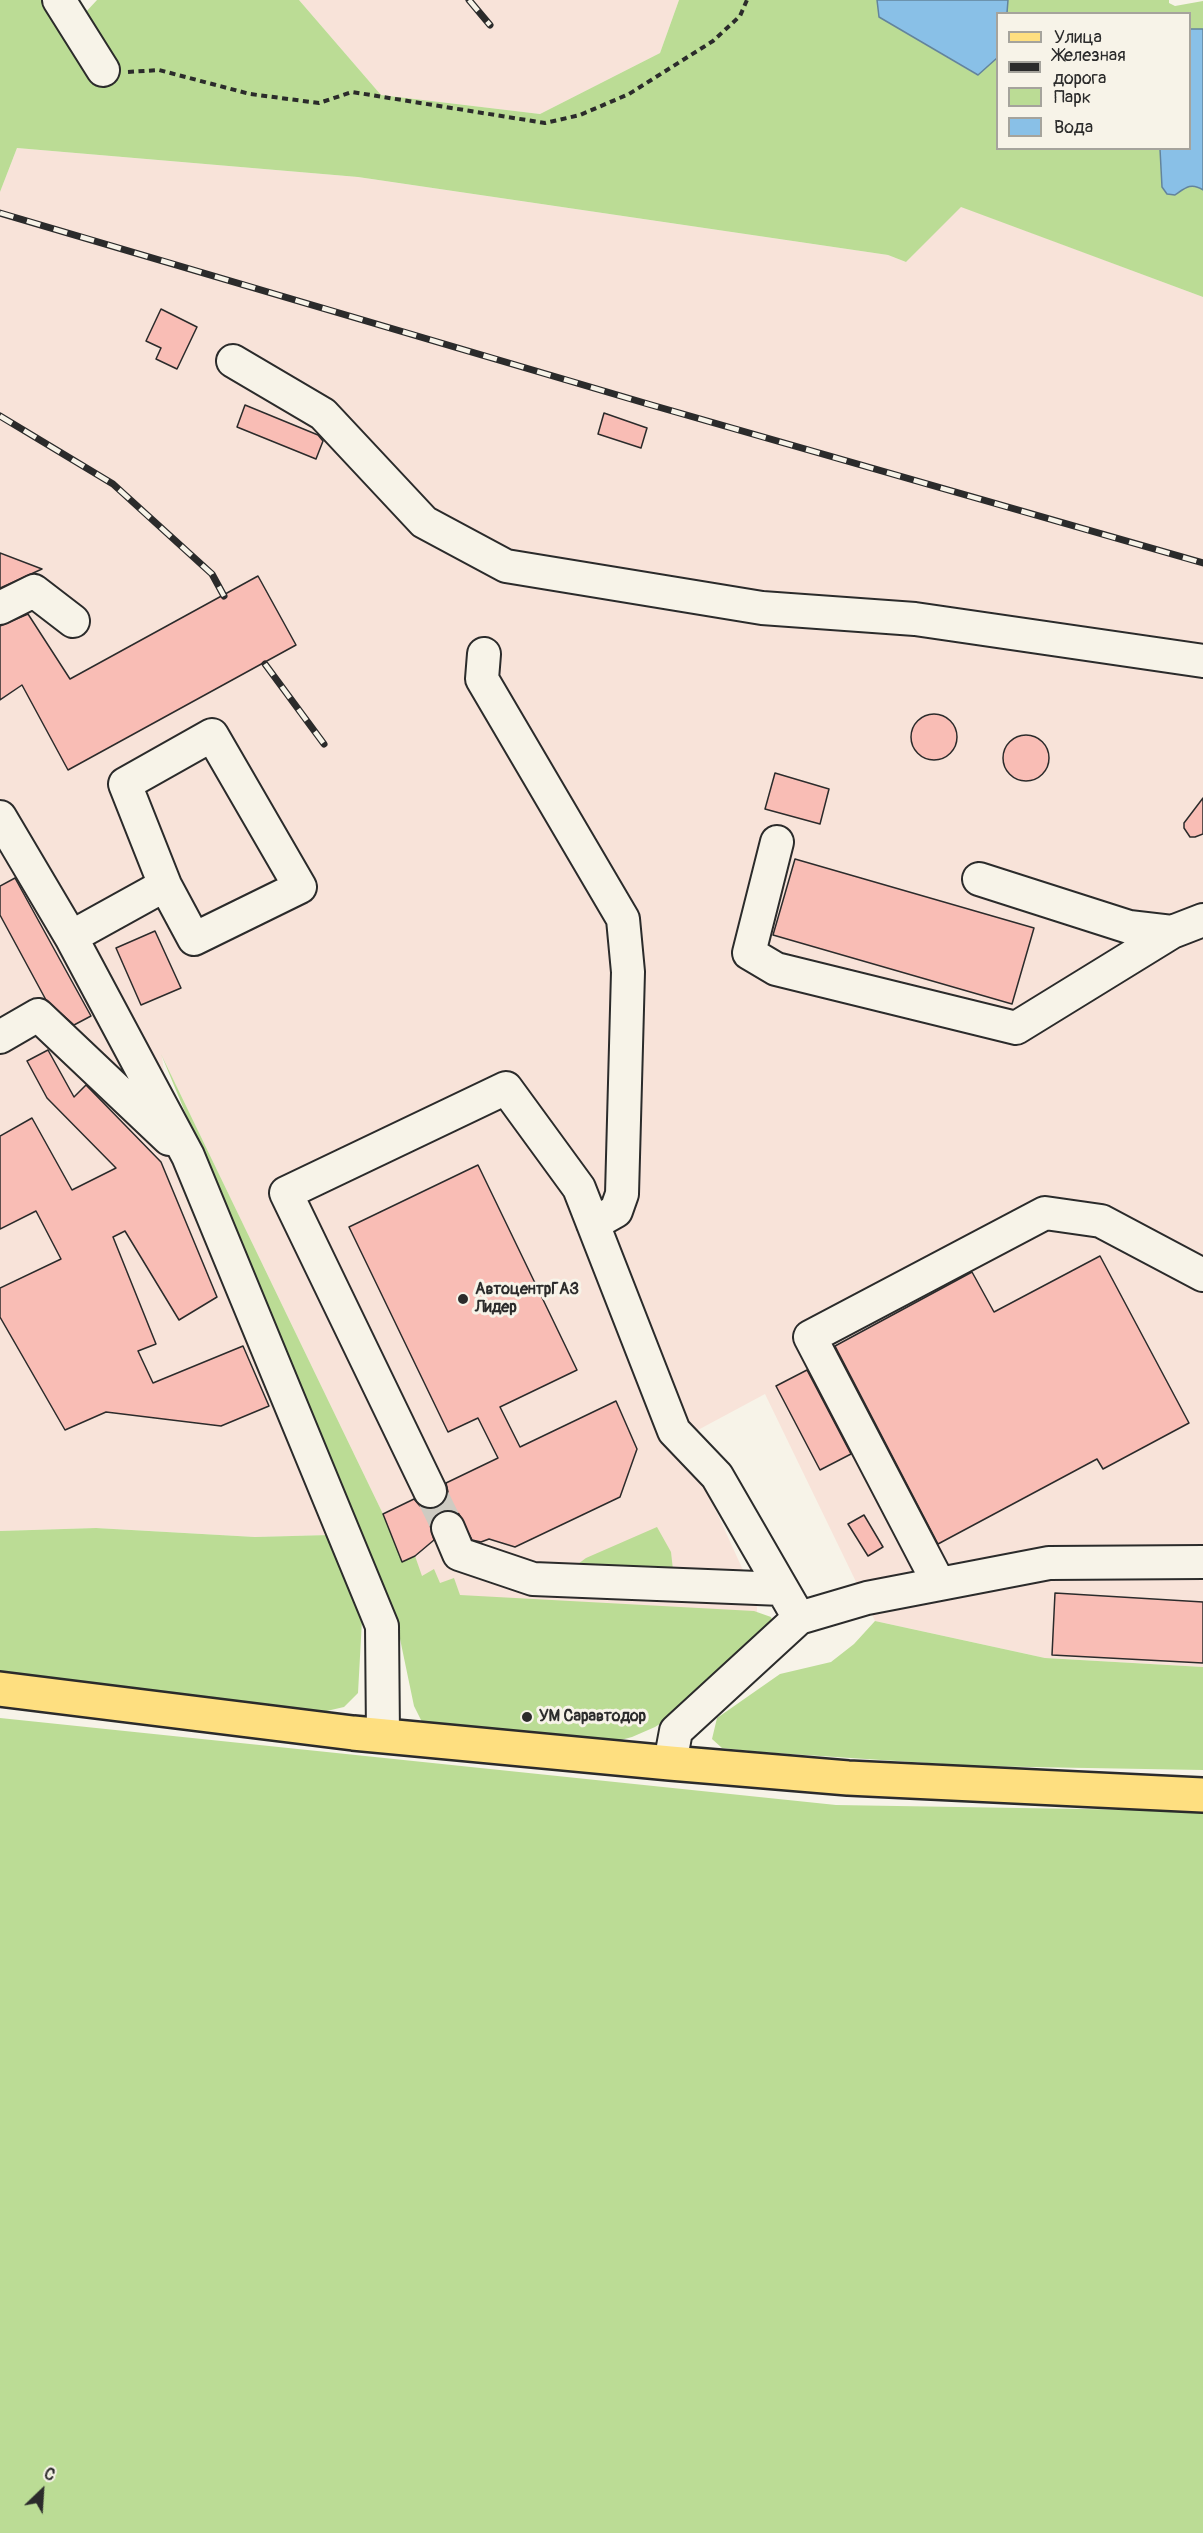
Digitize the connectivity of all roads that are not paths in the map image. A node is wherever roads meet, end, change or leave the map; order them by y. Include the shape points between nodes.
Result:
1 (59, 0) edge
2 (103, 70) road end
3 (233, 361) dead end
4 (0, 608) edge
5 (73, 621) dead end
6 (484, 654) dead end
7 (1203, 661) edge
8 (0, 817) edge
9 (777, 842) dead end
10 (980, 879) dead end
11 (165, 885) junction
12 (1203, 920) edge
13 (1172, 932) junction
14 (71, 937) junction
15 (0, 1037) edge
16 (188, 1156) junction
17 (593, 1224) junction
18 (1203, 1275) edge
19 (430, 1491) tunnel mouth
20 (448, 1528) tunnel mouth
21 (1203, 1562) edge
22 (939, 1584) junction
23 (782, 1589) junction
24 (800, 1618) junction
25 (0, 1689) edge
26 (383, 1735) junction
27 (670, 1763) junction
28 (1203, 1795) edge

1 - 2 street
3 - 7 street via 323,414 423,522 506,567 762,608 915,619
4 - 5 street via 34,591
6 - 17 street via 482,679 622,919 628,972 622,1194 616,1211
8 - 14 street
9 - 13 street via 749,953 776,969 1016,1028
10 - 13 street via 1129,927
11 - 11 street via 125,784 212,735 300,887 194,939
11 - 14 street
12 - 13 street
14 - 16 street
15 - 16 street via 38,1015
16 - 26 street via 382,1626
17 - 19 street via 579,1188 507,1088 286,1193
17 - 23 street via 674,1431 717,1476
18 - 22 street via 1101,1221 1045,1213 810,1337
20 - 23 street via 459,1554 533,1579
21 - 22 street via 1049,1563
22 - 24 street via 867,1598
23 - 24 street
24 - 27 street via 676,1731
25 - 26 main road
26 - 27 main road
27 - 28 main road via 860,1778

